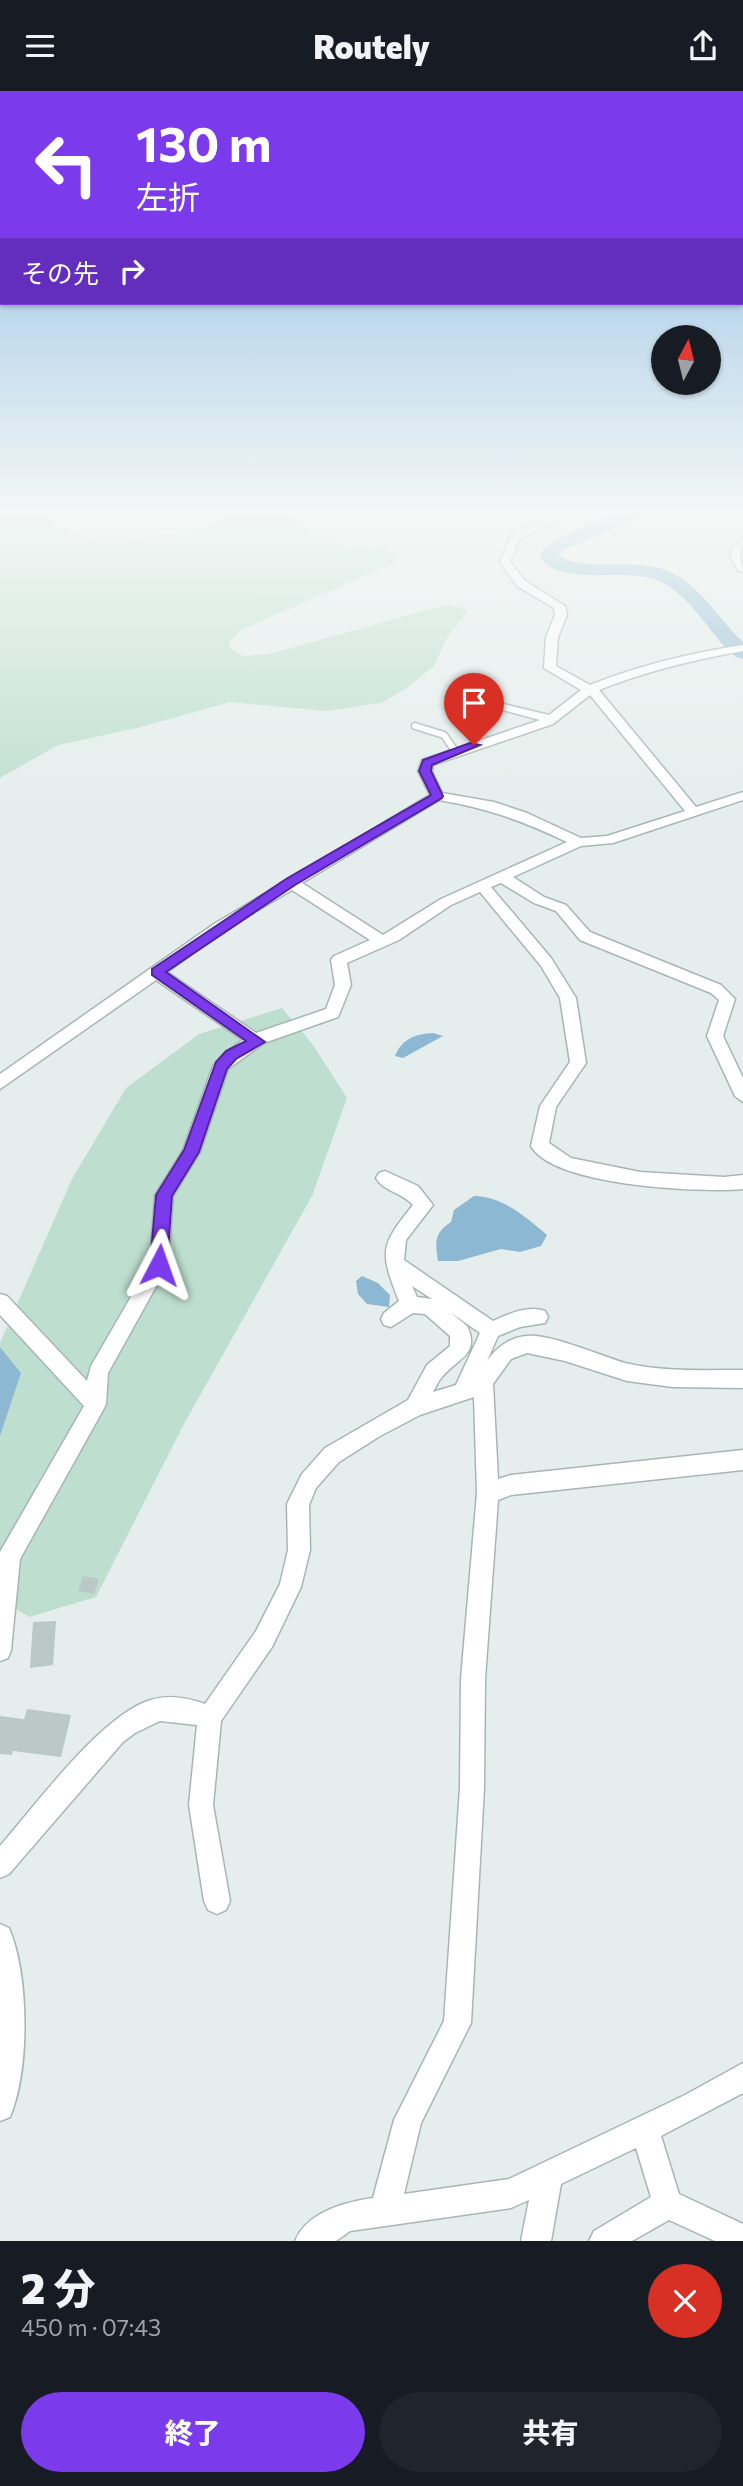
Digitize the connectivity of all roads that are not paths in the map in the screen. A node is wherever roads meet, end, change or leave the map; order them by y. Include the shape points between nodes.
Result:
1 (561, 615) edge
2 (546, 621) dead end
3 (552, 637) junction
4 (743, 648) edge
5 (590, 689) junction
6 (499, 705) dead end
7 (552, 719) junction
8 (415, 726) dead end
9 (455, 751) junction
10 (437, 796) junction
11 (743, 796) edge
12 (692, 811) junction
13 (579, 842) junction
14 (504, 878) junction
15 (290, 882) junction
16 (483, 887) junction
17 (382, 941) junction
18 (156, 972) junction
19 (257, 1042) junction
20 (0, 1083) edge
21 (743, 1096) edge
22 (385, 1178) dead end
23 (743, 1182) edge
24 (394, 1263) junction
25 (0, 1302) edge
26 (410, 1304) junction
27 (538, 1317) dead end
28 (391, 1319) dead end
29 (491, 1331) junction
30 (743, 1379) edge
31 (483, 1382) junction
32 (463, 1392) junction
33 (96, 1403) junction
34 (415, 1407) junction
35 (743, 1460) edge
36 (488, 1493) junction
37 (0, 1650) edge
38 (210, 1717) junction
39 (0, 1865) edge
40 (217, 1901) dead end
41 (0, 1937) edge
42 (743, 2077) edge
43 (0, 2107) edge
44 (644, 2129) junction
45 (548, 2175) junction
46 (668, 2204) junction
47 (385, 2210) junction
48 (743, 2239) edge
49 (310, 2241) edge
50 (536, 2241) edge
51 (604, 2241) edge

1 - 3 street
2 - 3 street
3 - 5 street via 550,668
4 - 5 street via 648,668
5 - 7 street
5 - 12 street
6 - 7 street
7 - 9 street
8 - 9 lane via 444,735
9 - 10 street via 427,763 425,771
10 - 13 street via 489,805
10 - 15 street
11 - 12 street
12 - 13 street via 608,839
13 - 14 street
14 - 16 street
14 - 21 street via 561,908 585,936 716,989 727,999 715,1036
15 - 17 street
15 - 18 street
16 - 17 street via 446,902
16 - 23 street via 546,962 568,998 578,1063 548,1106 540,1146 566,1164 640,1179
17 - 19 street via 338,960 343,985 332,1013
18 - 19 street
18 - 20 street
19 - 33 street via 231,1055 221,1066 191,1152 164,1195 159,1265 98,1371
22 - 24 street via 424,1205 397,1238
24 - 26 street
24 - 29 street
25 - 33 street
26 - 28 street
26 - 34 street via 430,1307 460,1332 460,1350 434,1371
27 - 29 street via 519,1319
29 - 32 street
30 - 31 street via 627,1372 527,1344 504,1353
31 - 32 street
31 - 36 street
32 - 34 street
33 - 37 street via 9,1557
34 - 38 street via 332,1455 309,1481 298,1504 299,1551 290,1587 264,1639
35 - 36 street via 511,1485
36 - 47 street via 473,1679 472,1789 457,2023 408,2120
38 - 39 street via 171,1708 132,1719
38 - 40 street via 201,1805
41 - 43 street via 5,1955 8,2057
42 - 44 street
44 - 45 street
44 - 46 street
45 - 47 street via 511,2193
45 - 50 street
46 - 48 street
46 - 51 street
47 - 49 street via 345,2217

